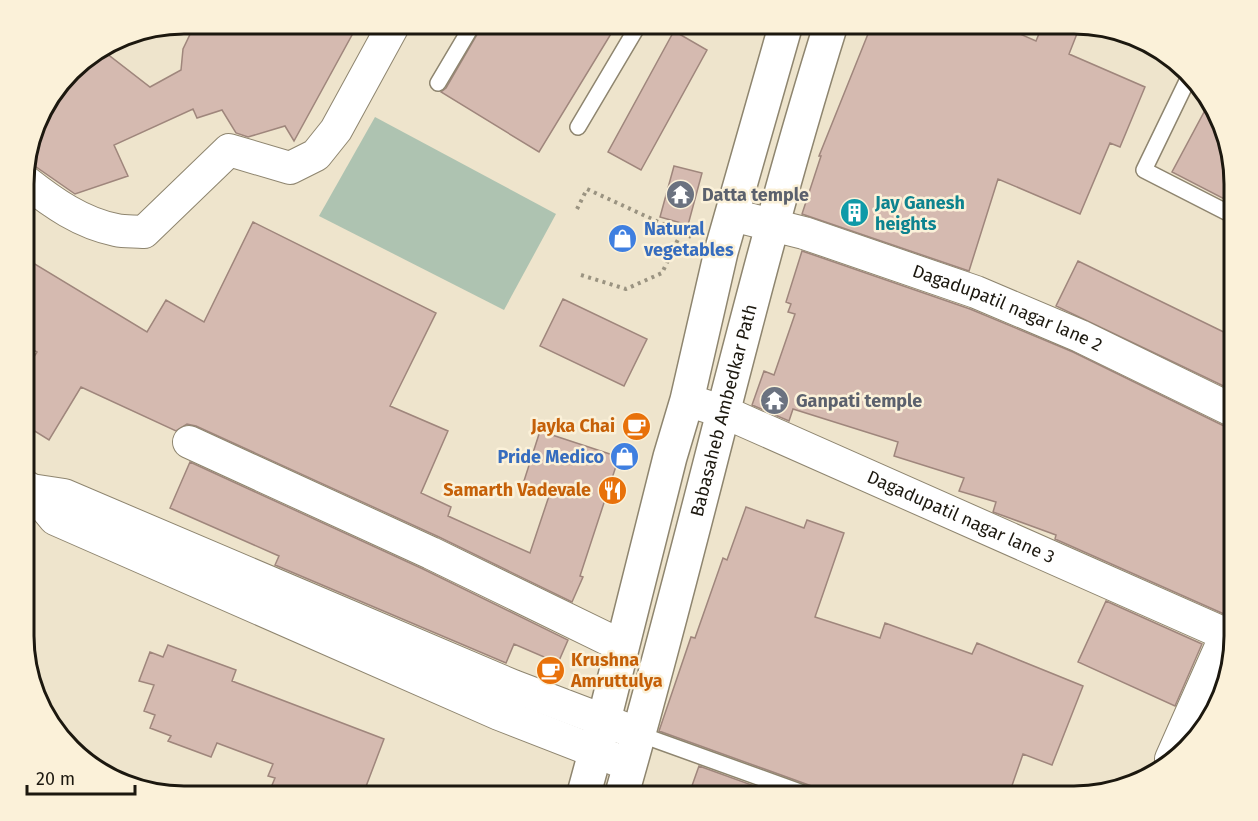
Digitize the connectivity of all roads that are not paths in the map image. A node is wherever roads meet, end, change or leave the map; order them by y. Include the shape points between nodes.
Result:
1 (389, 34) edge
2 (467, 34) edge
3 (633, 34) edge
4 (783, 34) edge
5 (828, 34) edge
6 (438, 83) dead end
7 (1185, 85) edge
8 (578, 127) dead end
9 (34, 188) edge
10 (1223, 210) edge
11 (732, 215) junction
12 (772, 224) junction
13 (687, 400) junction
14 (1223, 406) edge
15 (723, 412) junction
16 (189, 442) dead end
17 (34, 489) edge
18 (34, 495) edge
19 (1223, 633) edge
20 (622, 646) junction
21 (1222, 652) edge
22 (604, 720) junction
23 (1179, 742) edge
24 (634, 749) junction
25 (596, 752) junction
26 (586, 786) edge
27 (624, 786) edge
28 (773, 786) edge

1 - 9 street via 336,130 316,155 290,168 229,150 144,232 116,230 86,220 57,206
2 - 6 lane
3 - 8 lane
4 - 11 street
5 - 12 street, Babasaheb Ambedkar Path
7 - 10 lane via 1144,170
11 - 12 street, Dagadupatil nagar lane 2
11 - 13 street
12 - 14 street, Dagadupatil nagar lane 2 via 976,292 1080,336
12 - 15 street, Babasaheb Ambedkar Path
13 - 15 street, Dagadupatil nagar lane 3
13 - 20 street
15 - 19 street, Dagadupatil nagar lane 3
15 - 24 street, Babasaheb Ambedkar Path
16 - 20 street
17 - 22 street via 64,495 513,686
18 - 25 street via 55,519 499,714
20 - 22 street
21 - 23 street
22 - 24 street
22 - 25 street
24 - 25 street
24 - 27 street, Babasaheb Ambedkar Path
24 - 28 lane
25 - 26 street

